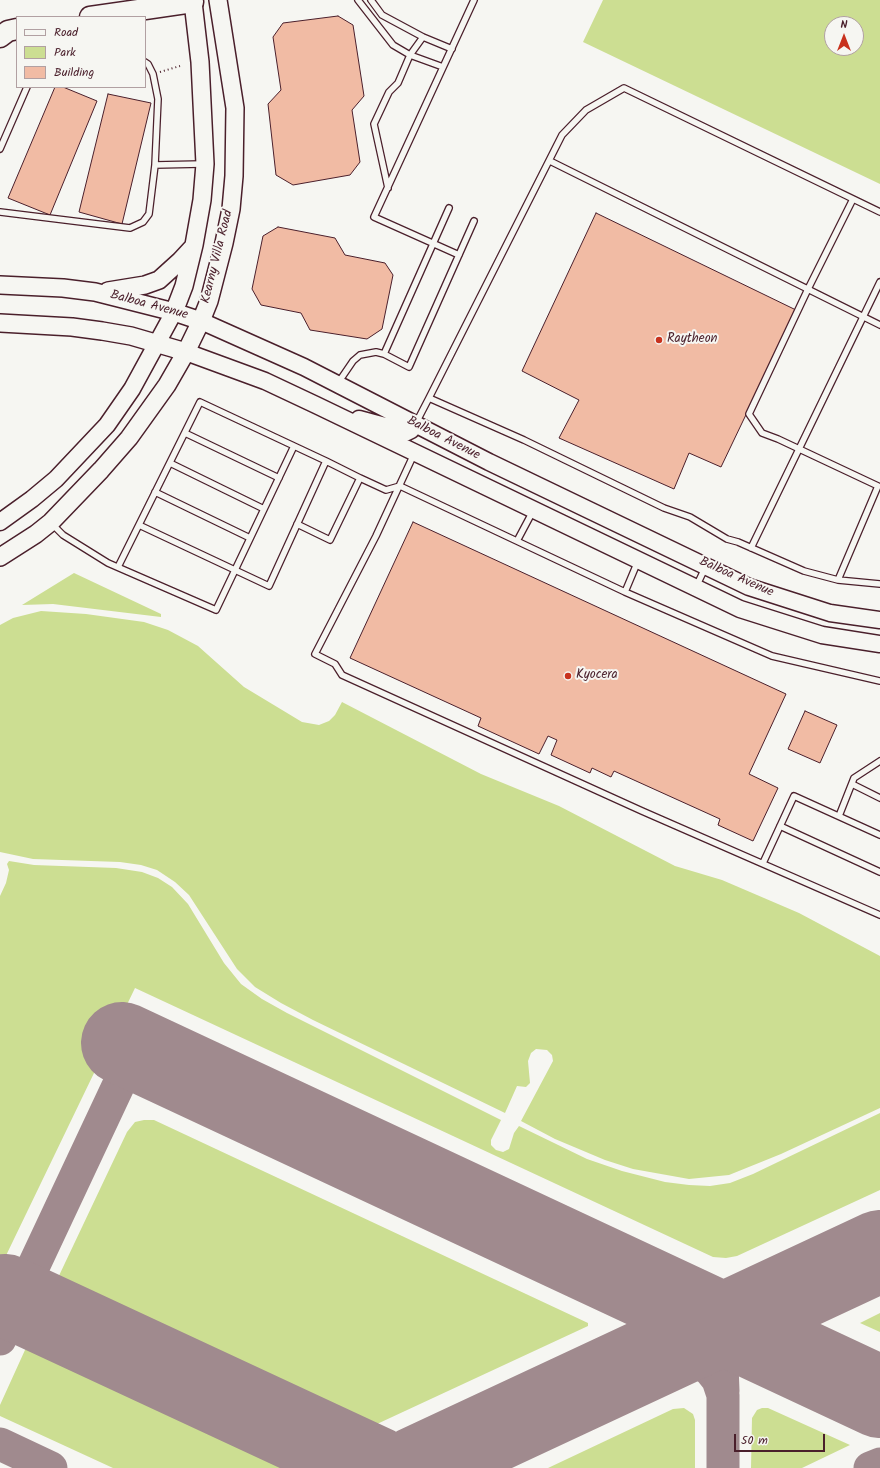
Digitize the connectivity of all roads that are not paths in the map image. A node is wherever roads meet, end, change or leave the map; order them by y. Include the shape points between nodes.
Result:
1 (218, 0) edge
2 (358, 0) edge
3 (371, 0) edge
4 (474, 0) edge
5 (194, 1) edge
6 (96, 16) edge
7 (16, 29) edge
8 (0, 37) edge
9 (423, 37) junction
10 (452, 49) junction
11 (410, 55) junction
12 (146, 63) edge
13 (443, 67) junction
14 (27, 88) edge
15 (0, 149) edge
16 (550, 161) junction
17 (205, 164) junction
18 (155, 165) junction
19 (388, 188) junction
20 (853, 199) junction
21 (449, 208) dead end
22 (0, 212) edge
23 (880, 212) edge
24 (474, 221) dead end
25 (433, 243) junction
26 (194, 245) junction
27 (459, 255) junction
28 (880, 282) edge
29 (0, 285) edge
30 (808, 289) junction
31 (95, 292) junction
32 (174, 312) junction
33 (863, 317) junction
34 (201, 321) junction
35 (0, 323) edge
36 (880, 325) edge
37 (158, 343) junction
38 (186, 352) junction
39 (384, 354) junction
40 (338, 383) junction
41 (429, 398) junction
42 (334, 413) junction
43 (415, 425) junction
44 (185, 433) junction
45 (294, 446) junction
46 (798, 448) junction
47 (415, 453) junction
48 (326, 461) junction
49 (170, 463) junction
50 (279, 478) junction
51 (360, 478) junction
52 (879, 485) edge
53 (400, 486) junction
54 (156, 492) junction
55 (264, 509) junction
56 (534, 510) junction
57 (0, 522) edge
58 (51, 522) junction
59 (297, 524) junction
60 (139, 525) junction
61 (250, 538) junction
62 (517, 541) junction
63 (751, 548) junction
64 (0, 557) edge
65 (639, 559) junction
66 (706, 566) junction
67 (118, 567) junction
68 (235, 570) junction
69 (838, 580) junction
70 (880, 584) edge
71 (696, 587) junction
72 (625, 592) junction
73 (880, 620) edge
74 (880, 644) edge
75 (880, 681) edge
76 (880, 761) edge
77 (852, 784) junction
78 (880, 798) edge
79 (839, 816) junction
80 (780, 826) junction
81 (880, 835) edge
82 (764, 863) junction
83 (880, 872) edge
84 (880, 915) edge

1 - 34 main road, Kearny Villa Road via 235,108 235,161 230,216 209,301
2 - 11 lane via 393,45
3 - 9 lane via 382,15
4 - 10 lane
5 - 6 highway
5 - 17 main road, Kearny Villa Road
7 - 8 highway
9 - 10 lane
9 - 11 lane
10 - 13 lane
11 - 13 lane
11 - 19 lane via 398,83 389,92 374,124
12 - 18 lane via 153,74 158,99
13 - 19 lane
14 - 15 lane
16 - 20 lane via 562,135 586,110 624,88
16 - 30 lane
16 - 41 lane
17 - 18 lane
17 - 26 main road, Kearny Villa Road
18 - 22 lane via 149,214 143,222 130,228
19 - 25 lane via 374,217
20 - 23 lane
20 - 30 lane
21 - 25 lane
24 - 27 lane
25 - 27 lane
25 - 39 lane
26 - 31 main road via 158,280 145,285
26 - 32 main road, Kearny Villa Road via 184,286
27 - 39 lane via 409,367
28 - 33 lane
29 - 31 main road, Balboa Avenue
30 - 33 lane
30 - 46 lane via 749,414 762,433
31 - 32 main road, Balboa Avenue
32 - 34 main road, Balboa Avenue
32 - 37 main road, Kearny Villa Road
33 - 36 lane
33 - 46 lane
34 - 38 main road, Kearny Villa Road
34 - 40 main road, Balboa Avenue
35 - 37 main road, Balboa Avenue via 72,327
37 - 38 main road, Balboa Avenue
37 - 57 main road, Kearny Villa Road via 132,389 107,425 56,479
38 - 42 main road, Balboa Avenue via 265,381
38 - 58 main road, Kearny Villa Road via 167,385 129,438
39 - 40 lane via 376,352 360,355
40 - 43 main road, Balboa Avenue
41 - 43 lane
41 - 63 lane via 524,440 664,508 690,517 727,539
42 - 43 main road via 407,432
42 - 47 main road, Balboa Avenue
43 - 66 main road, Balboa Avenue
44 - 45 lane via 200,402
44 - 49 lane
44 - 50 lane
45 - 48 lane
45 - 50 lane
46 - 52 lane
46 - 63 lane
47 - 53 lane
47 - 56 main road, Balboa Avenue
48 - 51 lane
48 - 59 lane
49 - 54 lane
49 - 55 lane
50 - 55 lane
51 - 53 lane via 386,490
51 - 59 lane via 330,540
52 - 69 lane
53 - 62 lane
53 - 82 lane via 315,654 335,664 342,675 642,811
54 - 60 lane
54 - 61 lane
55 - 61 lane
56 - 62 lane
56 - 65 main road, Balboa Avenue
58 - 64 main road, Kearny Villa Road
58 - 67 lane via 62,535
59 - 68 lane via 269,586
60 - 67 lane
60 - 68 lane
61 - 68 lane
62 - 72 lane
63 - 69 lane via 804,571
65 - 71 main road, Balboa Avenue
65 - 72 lane
66 - 71 lane
66 - 73 main road, Balboa Avenue via 748,587 789,601 830,613
67 - 68 lane via 216,610
69 - 70 lane
71 - 74 main road, Balboa Avenue via 740,609 788,625 822,635
72 - 75 lane via 772,656
76 - 77 lane via 854,778
77 - 78 lane
77 - 79 lane
79 - 80 lane via 794,796
79 - 81 lane
80 - 82 lane
80 - 83 lane
82 - 84 lane

